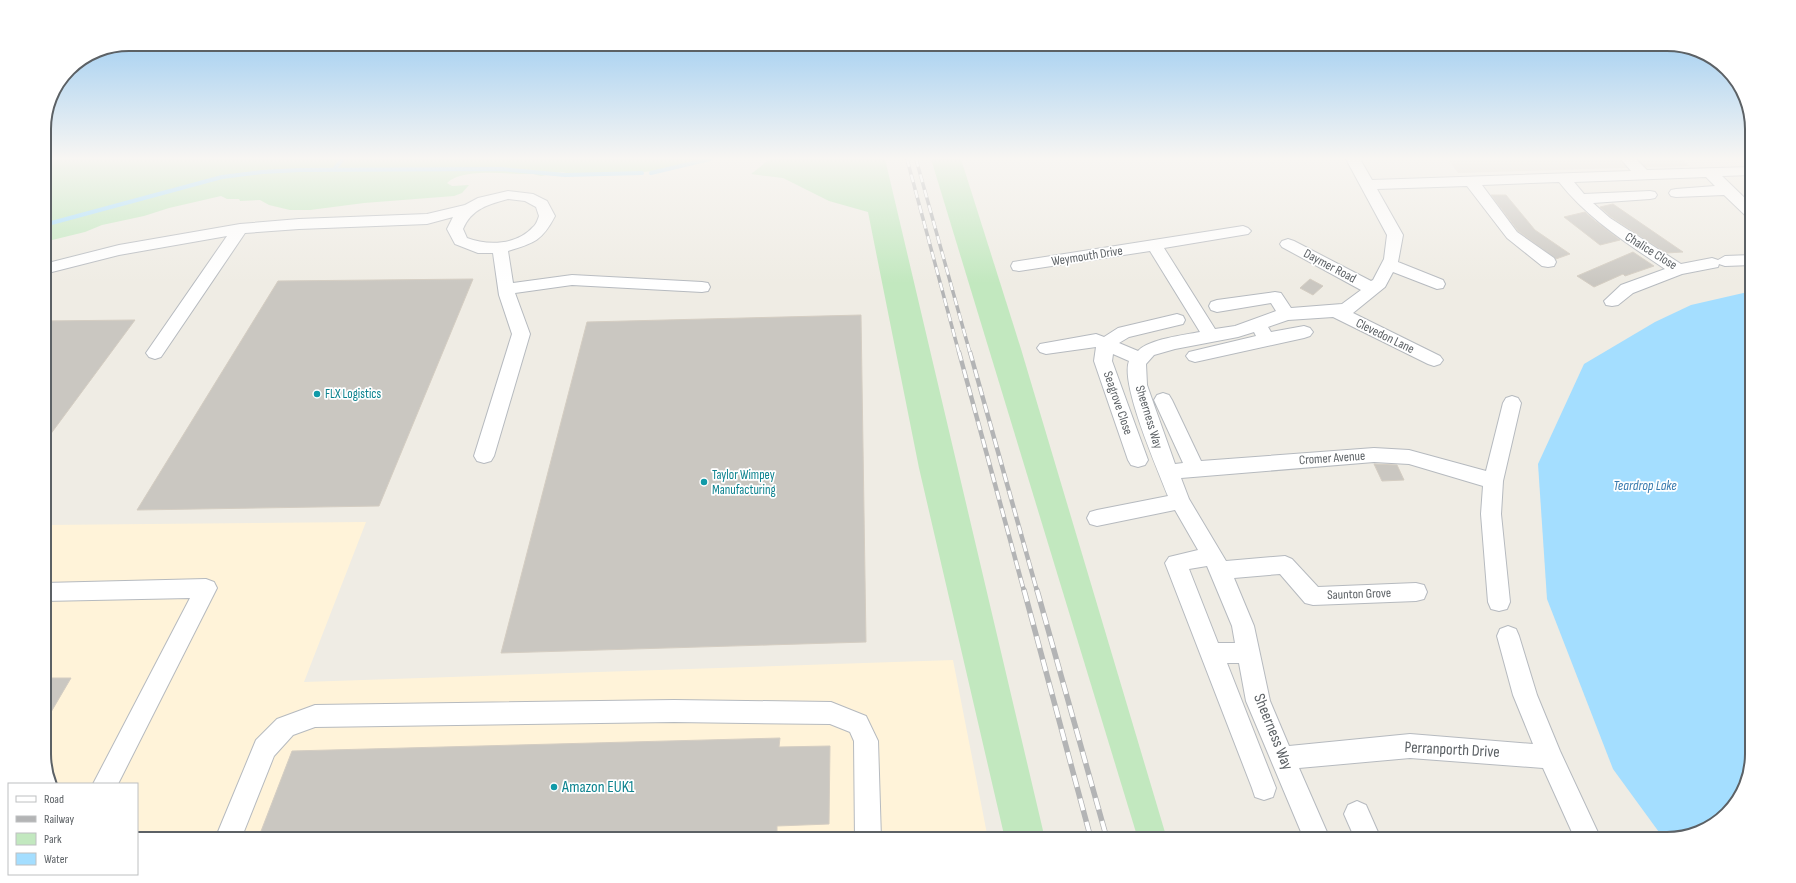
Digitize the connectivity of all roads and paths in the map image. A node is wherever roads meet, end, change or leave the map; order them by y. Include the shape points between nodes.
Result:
1 (486, 200) edge
2 (534, 200) edge
3 (1377, 200) edge
4 (1486, 200) edge
5 (1581, 200) edge
6 (467, 209) junction
7 (427, 219) junction
8 (240, 229) junction
9 (455, 229) junction
10 (1244, 231) dead end
11 (1288, 244) dead end
12 (1154, 245) junction
13 (500, 248) junction
14 (1745, 260) edge
15 (1548, 262) dead end
16 (1389, 264) junction
17 (1019, 266) dead end
18 (51, 267) edge
19 (1678, 270) junction
20 (1437, 284) dead end
21 (702, 287) dead end
22 (1373, 289) junction
23 (506, 290) junction
24 (1291, 294) dead end
25 (1274, 297) junction
26 (1612, 301) dead end
27 (1217, 306) dead end
28 (1335, 312) junction
29 (1286, 314) junction
30 (1177, 320) dead end
31 (1262, 332) junction
32 (1304, 332) dead end
33 (1211, 336) junction
34 (1105, 344) junction
35 (1046, 348) dead end
36 (155, 353) dead end
37 (1195, 356) dead end
38 (1141, 359) junction
39 (1434, 360) dead end
40 (1163, 400) dead end
41 (1512, 403) dead end
42 (484, 456) dead end
43 (1138, 460) dead end
44 (1195, 469) junction
45 (1168, 472) junction
46 (1493, 482) junction
47 (1180, 501) junction
48 (1097, 518) dead end
49 (1216, 563) junction
50 (51, 592) edge
51 (1416, 592) dead end
52 (1499, 602) dead end
53 (1508, 636) dead end
54 (1248, 653) junction
55 (1210, 654) junction
56 (1550, 757) junction
57 (1283, 758) junction
58 (106, 783) edge
59 (1264, 788) dead end
60 (1357, 814) dead end
61 (231, 832) edge
62 (868, 832) edge
63 (1314, 832) edge
64 (1365, 832) edge
65 (1585, 832) edge

1 - 6 street
2 - 13 street via 542,204 547,216 540,230 523,241
3 - 16 street via 1395,235
4 - 15 street via 1512,235
5 - 19 street, Chalice Close via 1604,221
6 - 7 street
6 - 9 street via 458,219
7 - 8 street
7 - 9 street
8 - 18 street via 119,250
8 - 36 street
9 - 13 street via 461,241 478,248
10 - 12 street, Weymouth Drive
11 - 22 street, Daymer Road
12 - 17 street, Weymouth Drive via 1063,267
12 - 33 street
13 - 23 street
14 - 19 street, Chalice Close via 1719,262
16 - 20 street
16 - 22 street
19 - 26 street via 1627,290
21 - 23 street via 572,280
22 - 28 street via 1346,309
23 - 42 street via 521,334
24 - 25 street
25 - 27 street
25 - 29 street
28 - 29 street
28 - 39 street, Clevedon Lane
29 - 31 street
30 - 34 street via 1124,332
31 - 32 street
31 - 33 street via 1238,331
31 - 37 street
33 - 38 street via 1148,351
34 - 35 street via 1096,340
34 - 38 street
34 - 43 street, Seagrove Close via 1103,361
38 - 45 street, Sheerness Way via 1137,363 1138,385
40 - 44 street, Sheerness Way
41 - 46 street
44 - 45 street, Cromer Avenue
44 - 46 street, Cromer Avenue via 1374,455 1409,457
45 - 47 street, Sheerness Way
46 - 52 street via 1491,514
47 - 48 street
47 - 49 street, Sheerness Way
49 - 51 street, Saunton Grove via 1285,565 1313,596
49 - 54 street, Sheerness Way via 1243,626
49 - 55 street, Sheerness Way via 1176,563
50 - 58 street via 206,588
53 - 56 street via 1525,695
54 - 55 street
54 - 57 street, Sheerness Way via 1258,701
55 - 59 street, Sheerness Way
56 - 57 street, Perranporth Drive via 1410,746
56 - 65 street
57 - 63 street, Sheerness Way
60 - 64 street
61 - 62 street via 265,748 285,727 315,716 674,711 831,713 858,724 866,741

